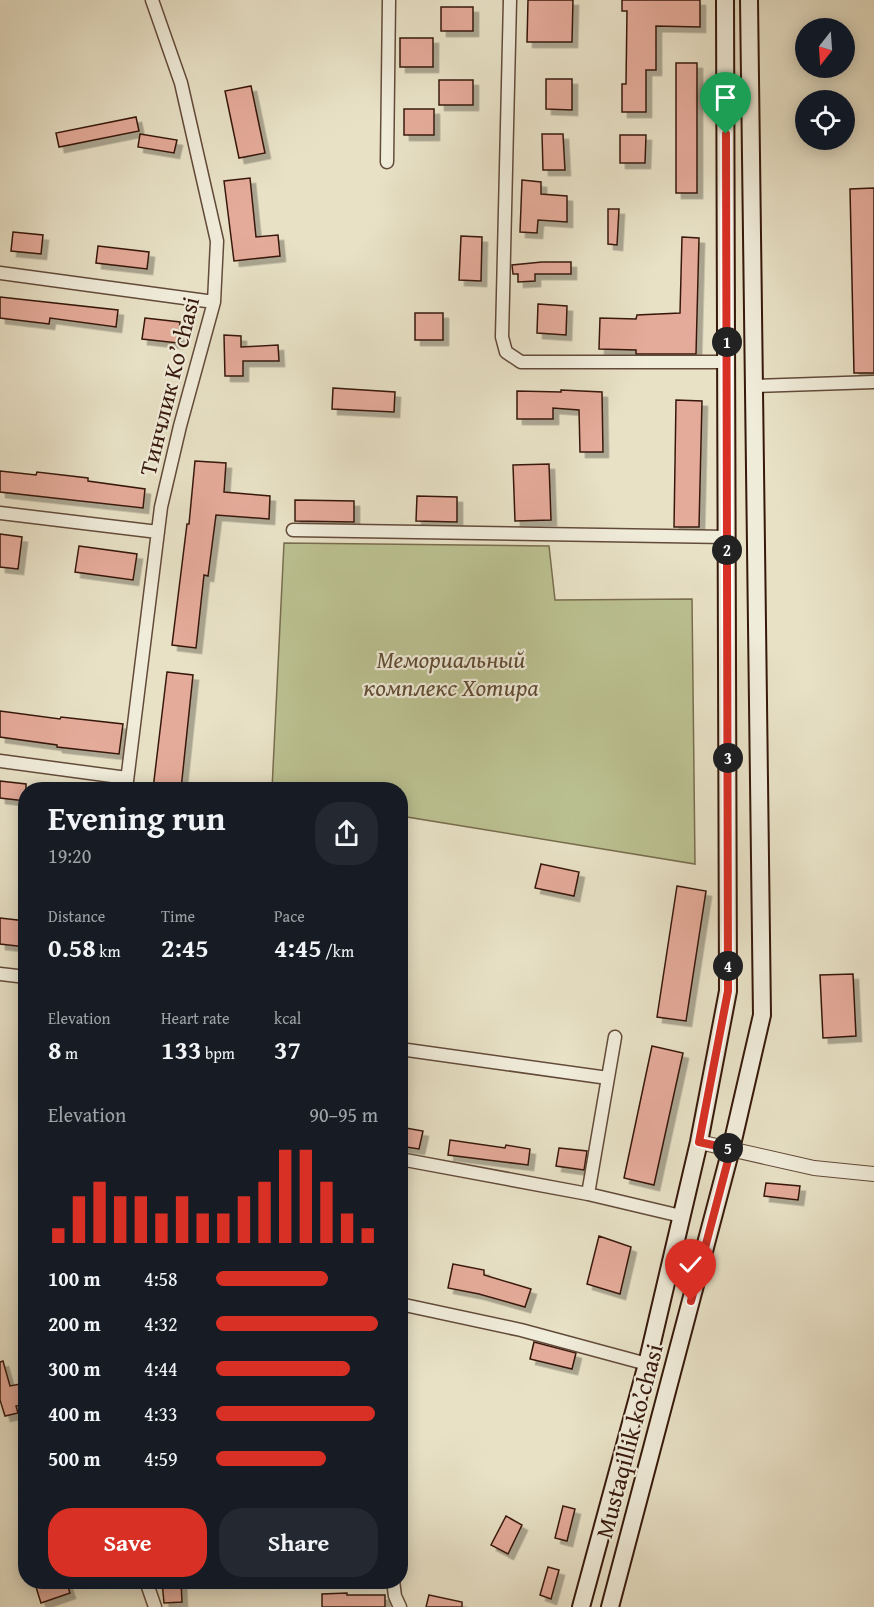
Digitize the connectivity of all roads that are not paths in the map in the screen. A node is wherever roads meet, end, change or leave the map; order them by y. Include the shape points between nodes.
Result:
1 (152, 0) edge
2 (389, 0) edge
3 (510, 0) edge
4 (726, 0) edge
5 (749, 0) edge
6 (387, 162) dead end
7 (0, 273) edge
8 (214, 302) junction
9 (727, 362) junction
10 (874, 382) edge
11 (754, 386) junction
12 (0, 513) edge
13 (293, 531) dead end
14 (158, 532) junction
15 (727, 537) junction
16 (0, 761) edge
17 (120, 782) edge
18 (126, 782) edge
19 (0, 974) edge
20 (18, 976) edge
21 (615, 1037) dead end
22 (408, 1050) edge
23 (608, 1078) junction
24 (699, 1142) junction
25 (731, 1149) junction
26 (408, 1160) edge
27 (874, 1174) edge
28 (588, 1194) junction
29 (681, 1216) junction
30 (408, 1306) edge
31 (647, 1364) junction
32 (149, 1589) edge
33 (394, 1589) edge
34 (155, 1607) edge
35 (400, 1607) edge
36 (581, 1607) edge
37 (610, 1607) edge

1 - 8 street, Тинчлик Ko’chasi via 181,83 217,241
2 - 6 street
3 - 9 street via 502,337 507,352 521,362
4 - 9 main road, Mustaqillik ko’chasi
5 - 11 main road, Mustaqillik ko’chasi
7 - 8 street
8 - 14 street, Тинчлик Ko’chasi via 180,426
9 - 15 main road, Mustaqillik ko’chasi
10 - 11 street
11 - 25 main road, Mustaqillik ko’chasi via 762,1015
12 - 14 street
13 - 15 street
14 - 18 street, Тинчлик Ko’chasi
15 - 24 main road, Mustaqillik ko’chasi via 728,991
16 - 17 street
19 - 20 street
21 - 23 street
22 - 23 street
23 - 28 street
24 - 25 street
24 - 29 main road, Mustaqillik ko’chasi
25 - 27 street via 814,1168
25 - 37 main road, Mustaqillik ko’chasi
26 - 28 street
28 - 29 street
29 - 31 main road, Mustaqillik ko’chasi
30 - 31 street via 521,1330
31 - 36 main road, Mustaqillik ko’chasi
32 - 34 street
33 - 35 street

